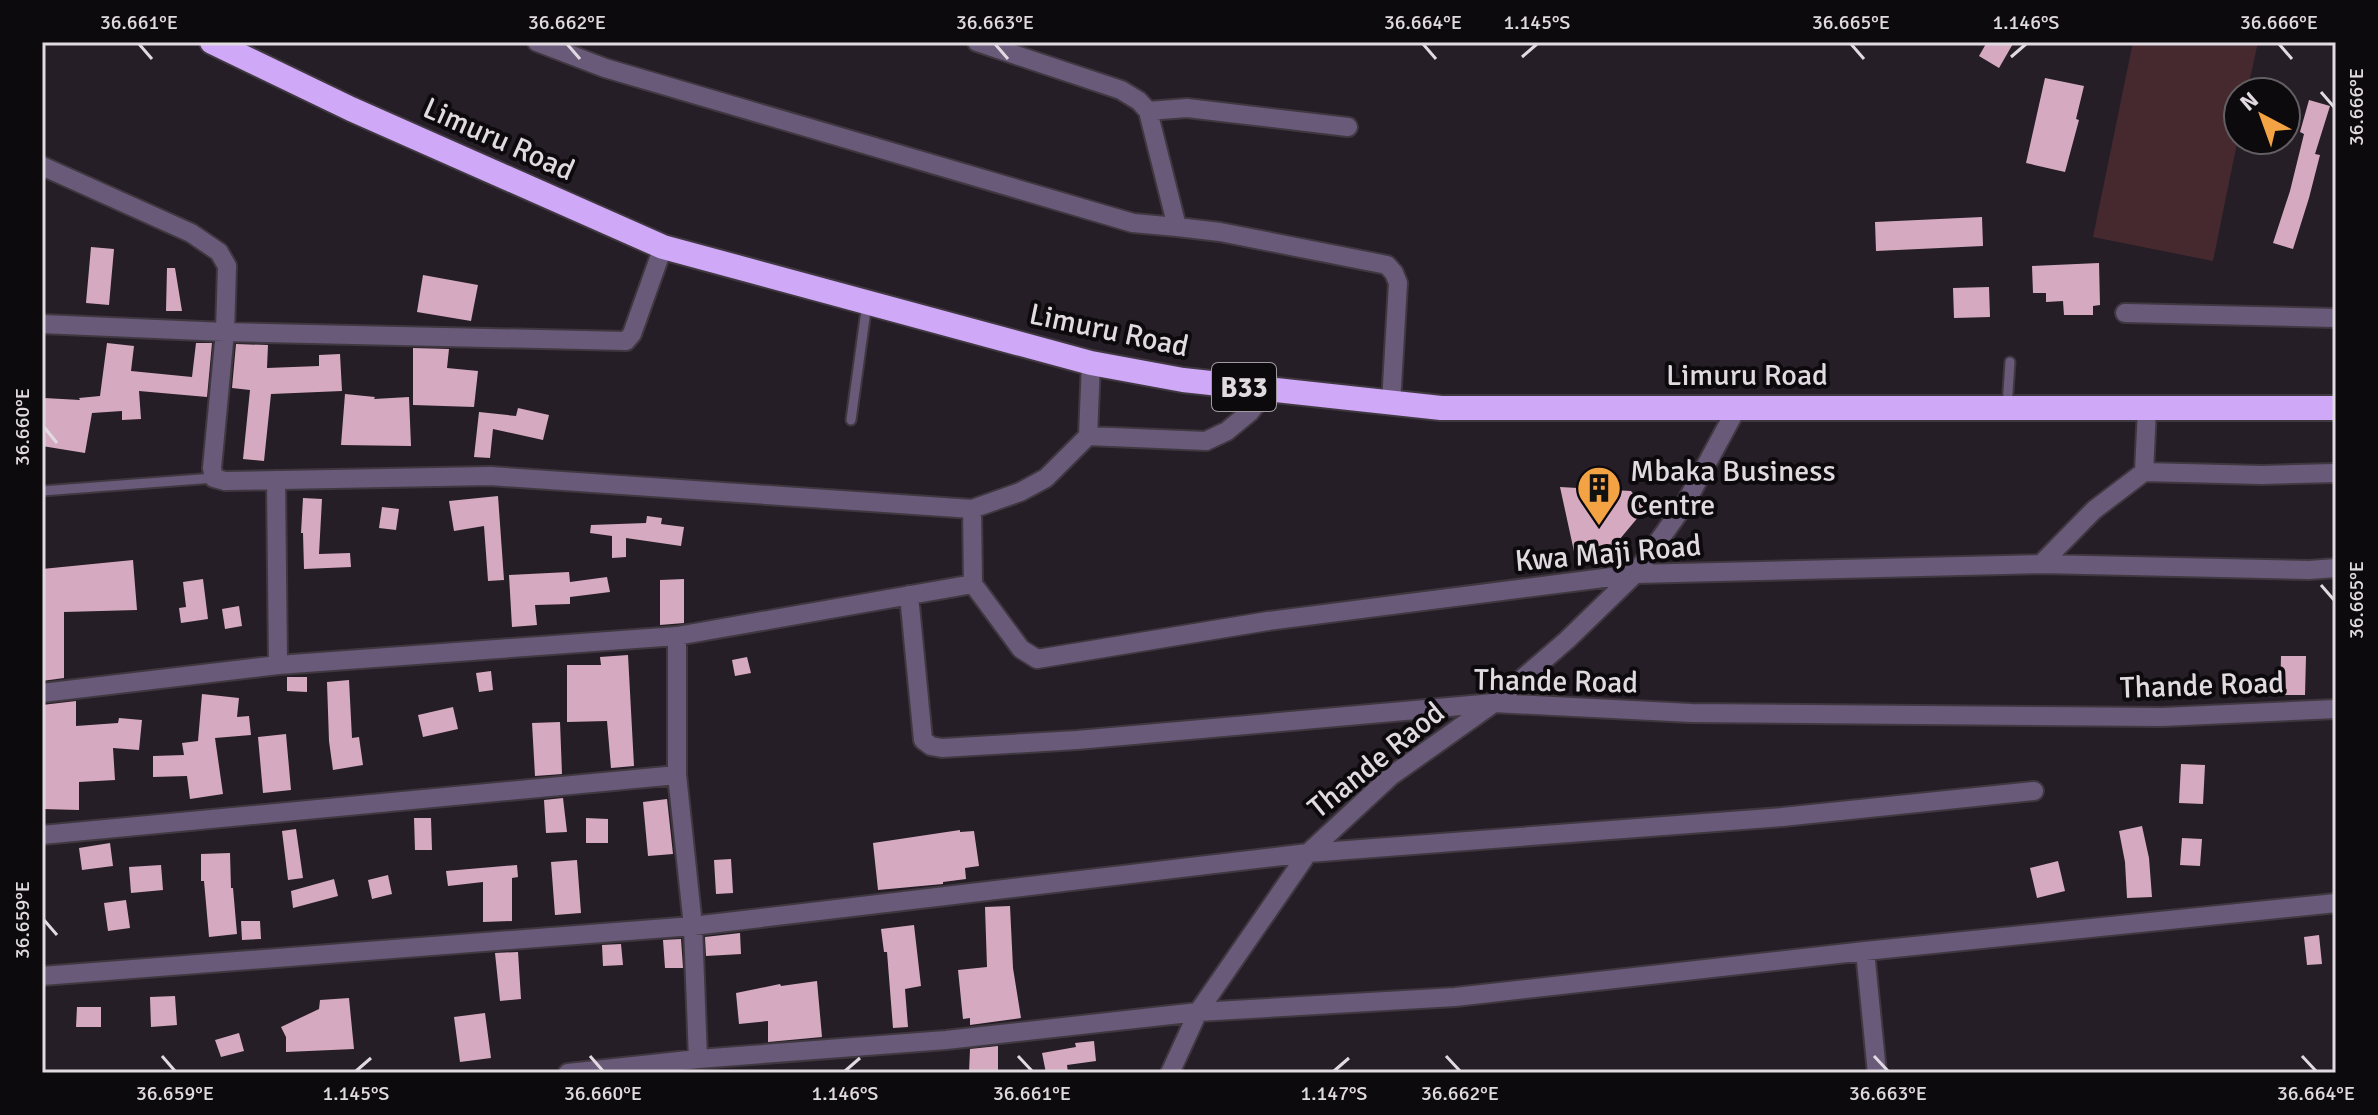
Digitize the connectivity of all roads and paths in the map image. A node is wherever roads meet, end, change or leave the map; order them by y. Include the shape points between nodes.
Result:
1 (212, 42) edge
2 (537, 42) edge
3 (977, 42) edge
4 (1148, 111) junction
5 (1348, 127) dead end
6 (42, 166) edge
7 (62, 177) junction
8 (42, 178) edge
9 (1177, 227) junction
10 (663, 247) junction
11 (867, 303) junction
12 (2125, 313) dead end
13 (2336, 318) edge
14 (42, 324) edge
15 (225, 332) junction
16 (2010, 362) dead end
17 (1091, 363) junction
18 (1267, 390) junction
19 (1391, 403) junction
20 (1738, 406) junction
21 (2007, 408) junction
22 (2336, 408) edge
23 (2147, 409) junction
24 (851, 420) dead end
25 (1088, 436) junction
26 (2144, 472) junction
27 (2336, 473) edge
28 (214, 478) junction
29 (276, 480) junction
30 (42, 491) edge
31 (972, 509) junction
32 (2041, 564) junction
33 (2336, 568) edge
34 (1635, 574) junction
35 (973, 584) junction
36 (909, 595) junction
37 (677, 636) junction
38 (278, 665) junction
39 (42, 693) edge
40 (1494, 703) junction
41 (2336, 709) edge
42 (677, 775) junction
43 (2034, 791) dead end
44 (42, 835) edge
45 (1308, 853) junction
46 (2336, 903) edge
47 (693, 926) junction
48 (1865, 951) junction
49 (42, 976) edge
50 (1198, 1012) junction
51 (698, 1059) junction
52 (568, 1073) edge
53 (1170, 1073) edge
54 (1877, 1073) edge

1 - 10 highway, Limuru Road / B33
2 - 9 street via 605,68 1133,223
3 - 4 street via 1121,90
4 - 5 street via 1187,108
4 - 9 street
6 - 7 street
7 - 8 street
7 - 15 street via 191,233 219,252 227,266
9 - 19 street via 1387,265 1398,283
10 - 11 highway, Limuru Road / B33
10 - 15 street via 626,341
11 - 17 highway, Limuru Road / B33
11 - 24 lane
12 - 13 street
14 - 15 street
15 - 28 street
16 - 21 lane
17 - 18 highway, Limuru Road / B33
17 - 25 street
18 - 19 highway, Limuru Road / B33
18 - 25 street via 1250,412 1206,441
19 - 20 highway, Limuru Road / B33 via 1441,408
20 - 21 highway, Limuru Road / B33
20 - 34 street, Thande Raod via 1685,504
21 - 23 highway, Limuru Road / B33
22 - 23 highway, Limuru Road / B33
23 - 26 street
25 - 31 street via 1046,478
26 - 27 street
26 - 32 street via 2094,510
28 - 29 street
28 - 30 lane
29 - 31 street via 490,476
29 - 38 street
31 - 35 street
32 - 33 street, Kwa Maji Road
32 - 34 street, Kwa Maji Road
34 - 35 street, Kwa Maji Road via 1268,621 1037,659 1021,649
34 - 40 street, Thande Raod
35 - 36 street
36 - 37 street
36 - 40 street, Thande Road via 923,740 931,746 1077,740
37 - 38 street
37 - 42 street
38 - 39 street
40 - 41 street, Thande Road via 1691,713 2162,717
40 - 45 street, Thande Raod via 1391,776
42 - 44 street
42 - 47 street
43 - 45 street via 1782,817
45 - 47 street
45 - 50 street, Thande Raod
46 - 48 street
47 - 49 street
47 - 51 street
48 - 50 street via 1455,997
48 - 54 street
50 - 51 street via 946,1040
50 - 53 street, Thande Raod
51 - 52 street

